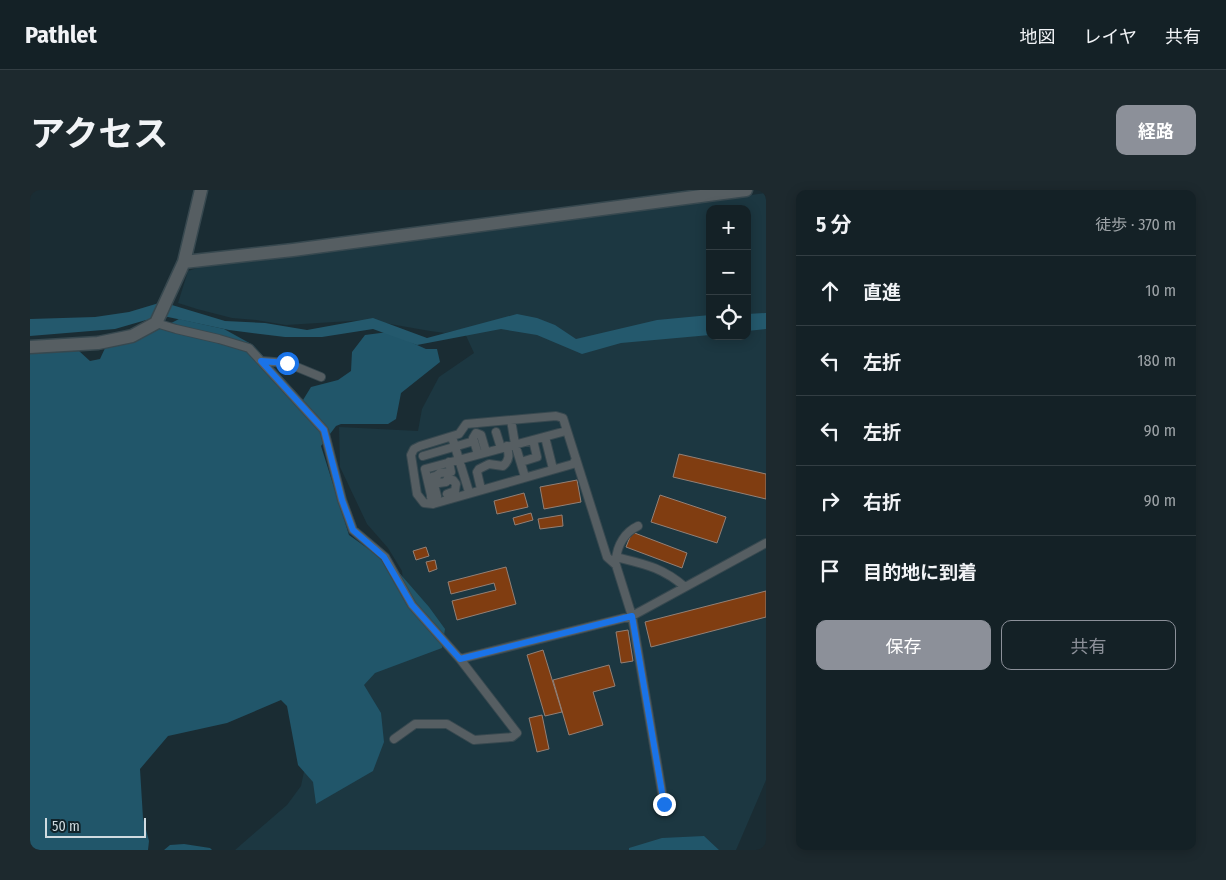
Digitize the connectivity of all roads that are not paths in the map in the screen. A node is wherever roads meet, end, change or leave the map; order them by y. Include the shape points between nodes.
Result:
1 (201, 190) edge
2 (746, 190) edge
3 (184, 262) junction
4 (156, 323) junction
5 (30, 348) edge
6 (261, 361) junction
7 (322, 377) dead end
8 (511, 420) junction
9 (566, 431) junction
10 (496, 432) dead end
11 (545, 436) junction
12 (452, 437) junction
13 (533, 440) junction
14 (420, 446) junction
15 (455, 446) junction
16 (508, 446) junction
17 (558, 450) dead end
18 (482, 453) junction
19 (549, 453) junction
20 (422, 456) junction
21 (459, 459) junction
22 (576, 459) junction
23 (449, 462) junction
24 (521, 462) junction
25 (425, 469) junction
26 (553, 469) junction
27 (525, 477) junction
28 (443, 478) junction
29 (481, 489) junction
30 (469, 492) junction
31 (434, 499) junction
32 (638, 526) dead end
33 (766, 543) edge
34 (616, 561) junction
35 (685, 587) junction
36 (632, 616) junction
37 (460, 659) junction
38 (394, 739) dead end
39 (664, 804) dead end

1 - 3 street
2 - 3 street
3 - 4 street
4 - 5 street via 132,336 98,344
4 - 6 lane via 249,348
6 - 7 lane via 287,363
6 - 37 lane via 324,430 353,530 384,557 412,605
8 - 9 lane via 556,416 562,418
8 - 12 lane via 466,424 459,434
8 - 16 lane
9 - 11 lane
9 - 22 lane
10 - 16 lane
11 - 13 lane
11 - 19 lane
12 - 14 lane
12 - 15 lane
13 - 16 lane
13 - 24 lane via 536,457
14 - 20 lane
14 - 31 lane via 411,455 417,494 424,503
15 - 18 lane via 474,441 474,435 478,433 481,435
15 - 20 lane
15 - 21 lane
16 - 18 lane
16 - 24 lane
16 - 29 lane via 509,456 503,466 489,464 479,468
17 - 19 lane
18 - 21 lane
19 - 26 lane
20 - 25 lane
21 - 23 lane
21 - 30 lane
22 - 26 lane via 573,464
22 - 34 lane via 607,557
23 - 25 lane
23 - 28 lane via 451,472
24 - 27 lane
25 - 31 lane
26 - 27 lane
27 - 29 lane
28 - 31 lane via 432,477
28 - 31 lane via 446,488 454,488 455,491
29 - 30 lane
30 - 31 lane
32 - 34 lane via 623,538
33 - 35 lane
34 - 35 lane via 659,568
34 - 36 lane
35 - 36 lane
36 - 37 lane
36 - 39 lane
37 - 38 lane via 517,733 512,737 474,740 447,724 415,724

